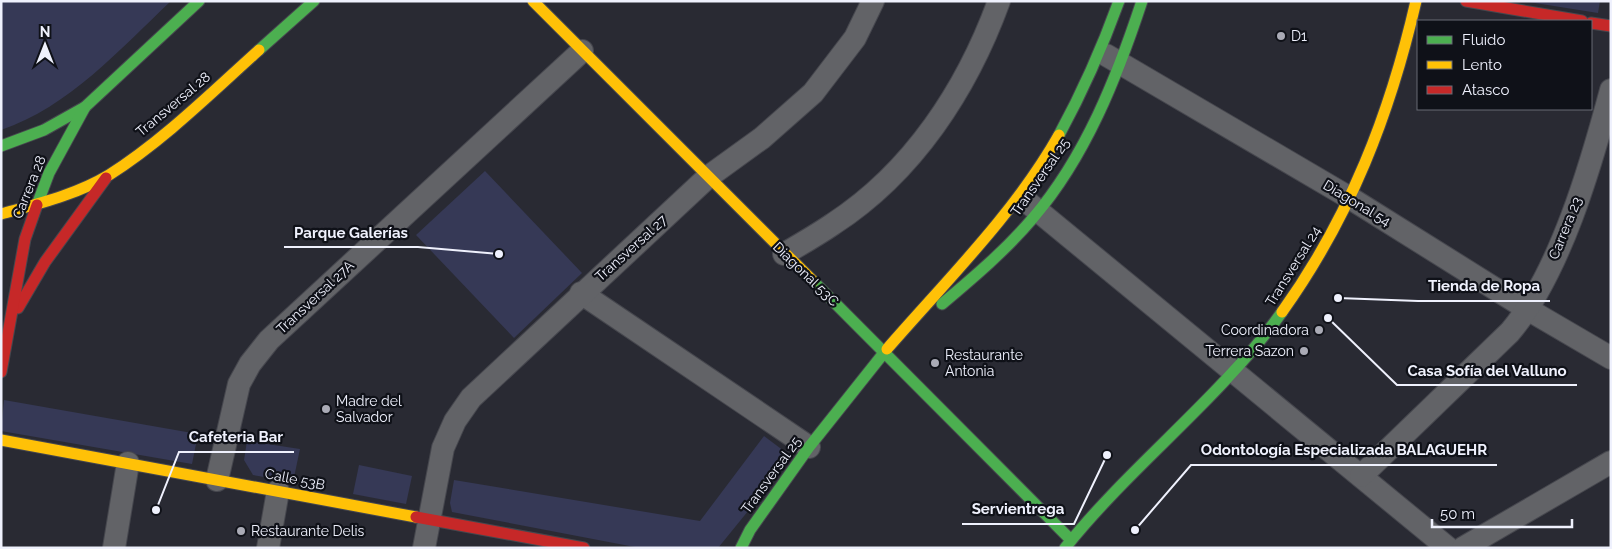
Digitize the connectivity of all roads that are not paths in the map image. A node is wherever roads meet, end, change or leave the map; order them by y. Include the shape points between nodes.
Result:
1 (199, 1) edge
2 (314, 1) edge
3 (533, 1) edge
4 (873, 1) edge
5 (999, 1) edge
6 (1119, 1) edge
7 (1142, 1) edge
8 (1416, 1) edge
9 (1466, 1) edge
10 (1576, 20) edge
11 (1592, 23) edge
12 (1611, 26) edge
13 (582, 50) junction
14 (1101, 52) junction
15 (1120, 63) junction
16 (1611, 90) edge
17 (85, 107) junction
18 (1, 146) edge
19 (108, 175) junction
20 (708, 177) junction
21 (1019, 196) junction
22 (1350, 198) junction
23 (36, 205) junction
24 (1038, 211) junction
25 (1, 214) edge
26 (784, 254) junction
27 (8, 256) dead end
28 (18, 272) junction
29 (581, 293) junction
30 (1529, 310) junction
31 (9, 325) junction
32 (885, 351) junction
33 (1611, 358) edge
34 (1234, 370) junction
35 (1, 372) edge
36 (1, 440) edge
37 (809, 447) junction
38 (1611, 462) edge
39 (128, 463) junction
40 (1360, 476) junction
41 (217, 480) junction
42 (278, 491) junction
43 (429, 519) junction
44 (1071, 545) edge
45 (114, 548) edge
46 (268, 548) edge
47 (424, 548) edge
48 (584, 548) edge
49 (741, 548) edge
50 (1448, 548) edge
51 (1463, 548) edge

1 - 17 street
2 - 19 street, Transversal 28 via 172,127
3 - 13 street, Diagonal 53C
4 - 20 street, Transversal 27 via 855,38 813,93 762,138
5 - 26 street via 984,42 956,94 922,143 881,186 835,223
6 - 14 street, Transversal 25
7 - 15 street, Transversal 25
8 - 22 street, Transversal 24 via 1387,112
9 - 10 street
11 - 12 street
13 - 20 street, Diagonal 53C
13 - 41 street, Transversal 27A via 269,340 239,384
14 - 15 street, Diagonal 54
14 - 21 street, Transversal 25 via 1063,129
15 - 22 street, Diagonal 54
15 - 24 street, Transversal 25 via 1082,142
16 - 30 street, Carrera 23 via 1576,203
17 - 18 street via 44,130
17 - 23 street, Carrera 28
19 - 23 street, Transversal 28
19 - 31 street via 45,262
20 - 26 street, Diagonal 53C
20 - 29 street, Transversal 27
21 - 24 street
21 - 32 street, Transversal 25
22 - 30 street, Diagonal 54
22 - 34 street, Transversal 24 via 1301,285
23 - 25 street, Transversal 28
23 - 28 street, Carrera 28
24 - 32 street, Transversal 25 via 983,269
24 - 34 street
26 - 32 street, Diagonal 53C
27 - 28 street
28 - 31 street, Carrera 28
29 - 37 street
29 - 43 street, Transversal 27 via 471,398 443,448
30 - 33 street, Diagonal 54
30 - 40 street, Carrera 23
31 - 35 street, Carrera 28
32 - 37 street, Transversal 25
32 - 44 street, Diagonal 53C
34 - 40 street
34 - 44 street, Transversal 24
36 - 39 street, Calle 53B
37 - 49 street, Transversal 25 via 750,530
38 - 51 street
39 - 41 street, Calle 53B
39 - 45 street
40 - 50 street
41 - 42 street, Calle 53B
42 - 43 street, Calle 53B
42 - 46 street
43 - 47 street, Transversal 27
43 - 48 street, Calle 53B

